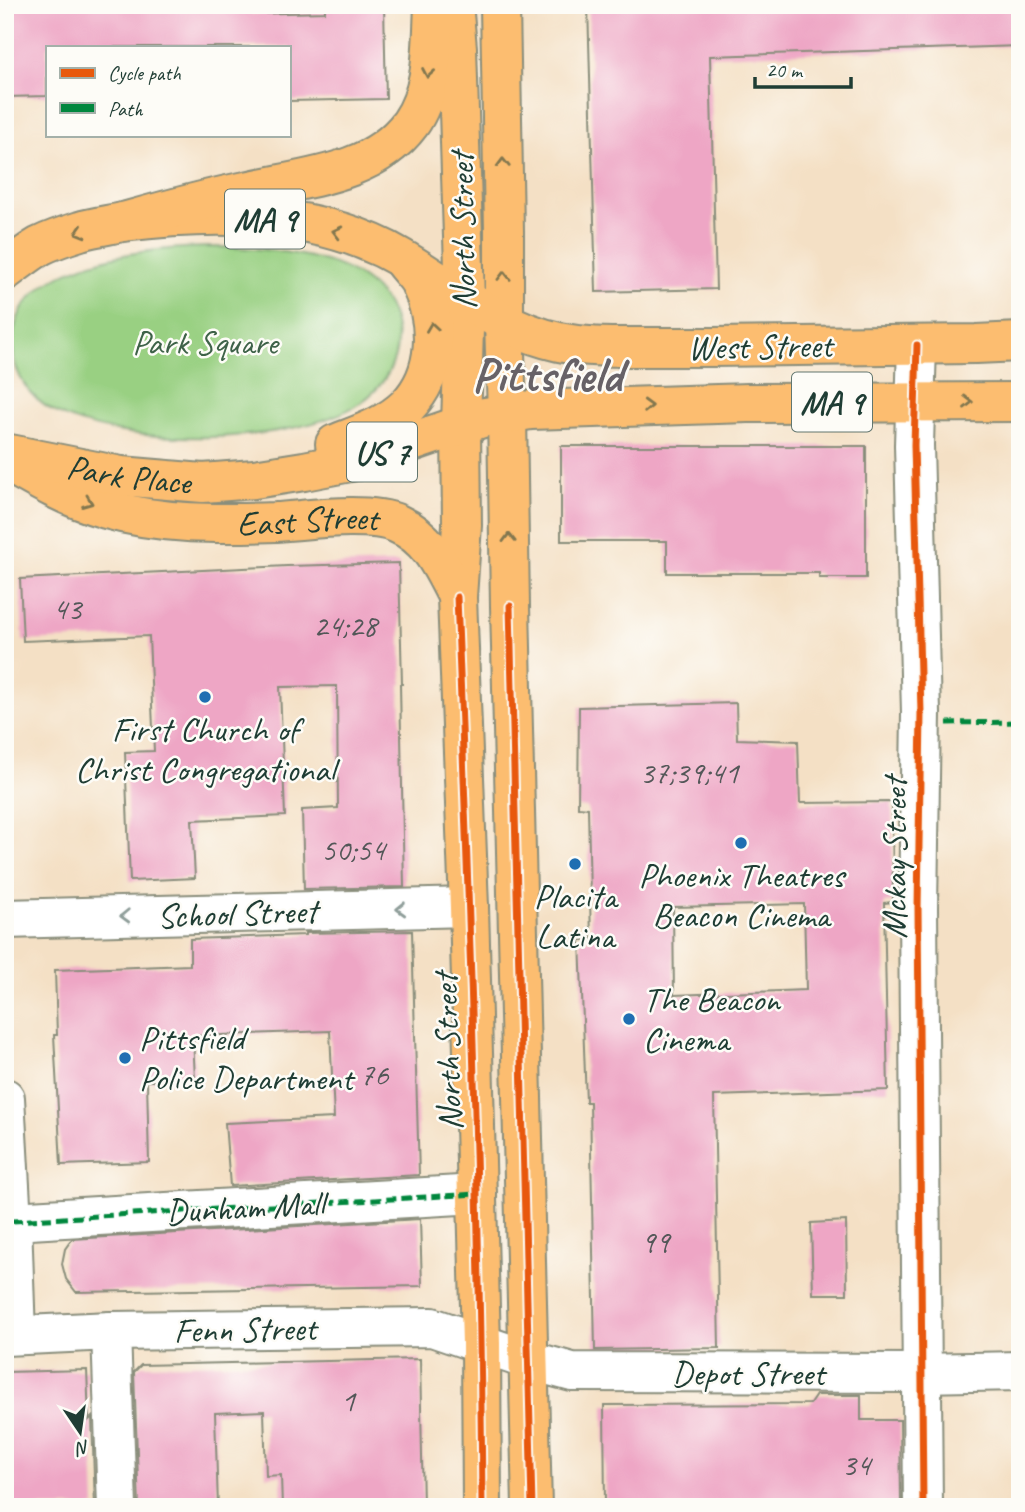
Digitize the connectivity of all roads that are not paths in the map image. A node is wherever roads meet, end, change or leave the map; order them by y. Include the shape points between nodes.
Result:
1 (434, 5) edge
2 (453, 5) edge
3 (500, 5) edge
4 (123, 222) junction
5 (400, 258) junction
6 (5, 271) edge
7 (465, 299) junction
8 (504, 322) junction
9 (1020, 342) edge
10 (917, 345) junction
11 (916, 402) junction
12 (1020, 402) edge
13 (507, 413) junction
14 (461, 424) junction
15 (5, 453) edge
16 (5, 461) edge
17 (254, 479) junction
18 (457, 597) junction
19 (469, 907) junction
20 (5, 919) edge
21 (5, 1098) edge
22 (477, 1194) junction
23 (12, 1221) junction
24 (111, 1331) junction
25 (10, 1335) edge
26 (481, 1344) junction
27 (528, 1360) junction
28 (1020, 1371) edge
29 (921, 1373) junction
30 (117, 1507) edge
31 (482, 1507) edge
32 (532, 1507) edge
33 (923, 1507) edge

1 -> 4 main road via 430,68 418,110 409,126 380,152 329,174
2 - 7 main road, North Street
8 -> 3 main road, North Street
5 -> 4 main road, MA 9 via 350,235 290,222 233,215
4 -> 6 main road via 80,230 39,247
5 - 7 main road, MA 9
17 -> 5 main road, Park Place via 383,424 418,392 431,363 434,334 419,281
7 - 8 main road, MA 9
7 - 14 main road, North Street
8 - 10 main road, West Street / MA 9 via 533,335 596,347
8 - 13 main road, North Street
9 - 10 main road, West Street / MA 9
10 - 11 street, Mckay Street
11 -> 12 main road, West Street / MA 9
13 -> 11 main road, West Street / MA 9 via 556,408
11 - 29 street, Mckay Street
13 - 14 main road, Park Place / US 7
27 -> 13 main road, North Street
14 - 17 main road, Park Place / US 7 via 356,461
14 - 18 main road, North Street
15 - 17 main road, Park Place / US 7 via 121,476 204,483
16 -> 18 main road, East Street via 72,496 151,518 211,523 382,519 428,545
18 - 19 main road, North Street
19 -> 20 street, School Street
19 - 22 main road, North Street
21 - 23 street
22 - 23 street, Dunham Mall
22 - 26 main road, North Street
23 - 25 street
24 - 25 street, Fenn Street
24 - 26 street, Fenn Street via 432,1327
24 - 30 street
26 - 27 street, Depot Street
26 - 31 main road, North Street
27 - 29 street, Depot Street via 572,1372
27 - 32 main road, North Street
28 - 29 street, Depot Street
29 - 33 street, Mckay Street

